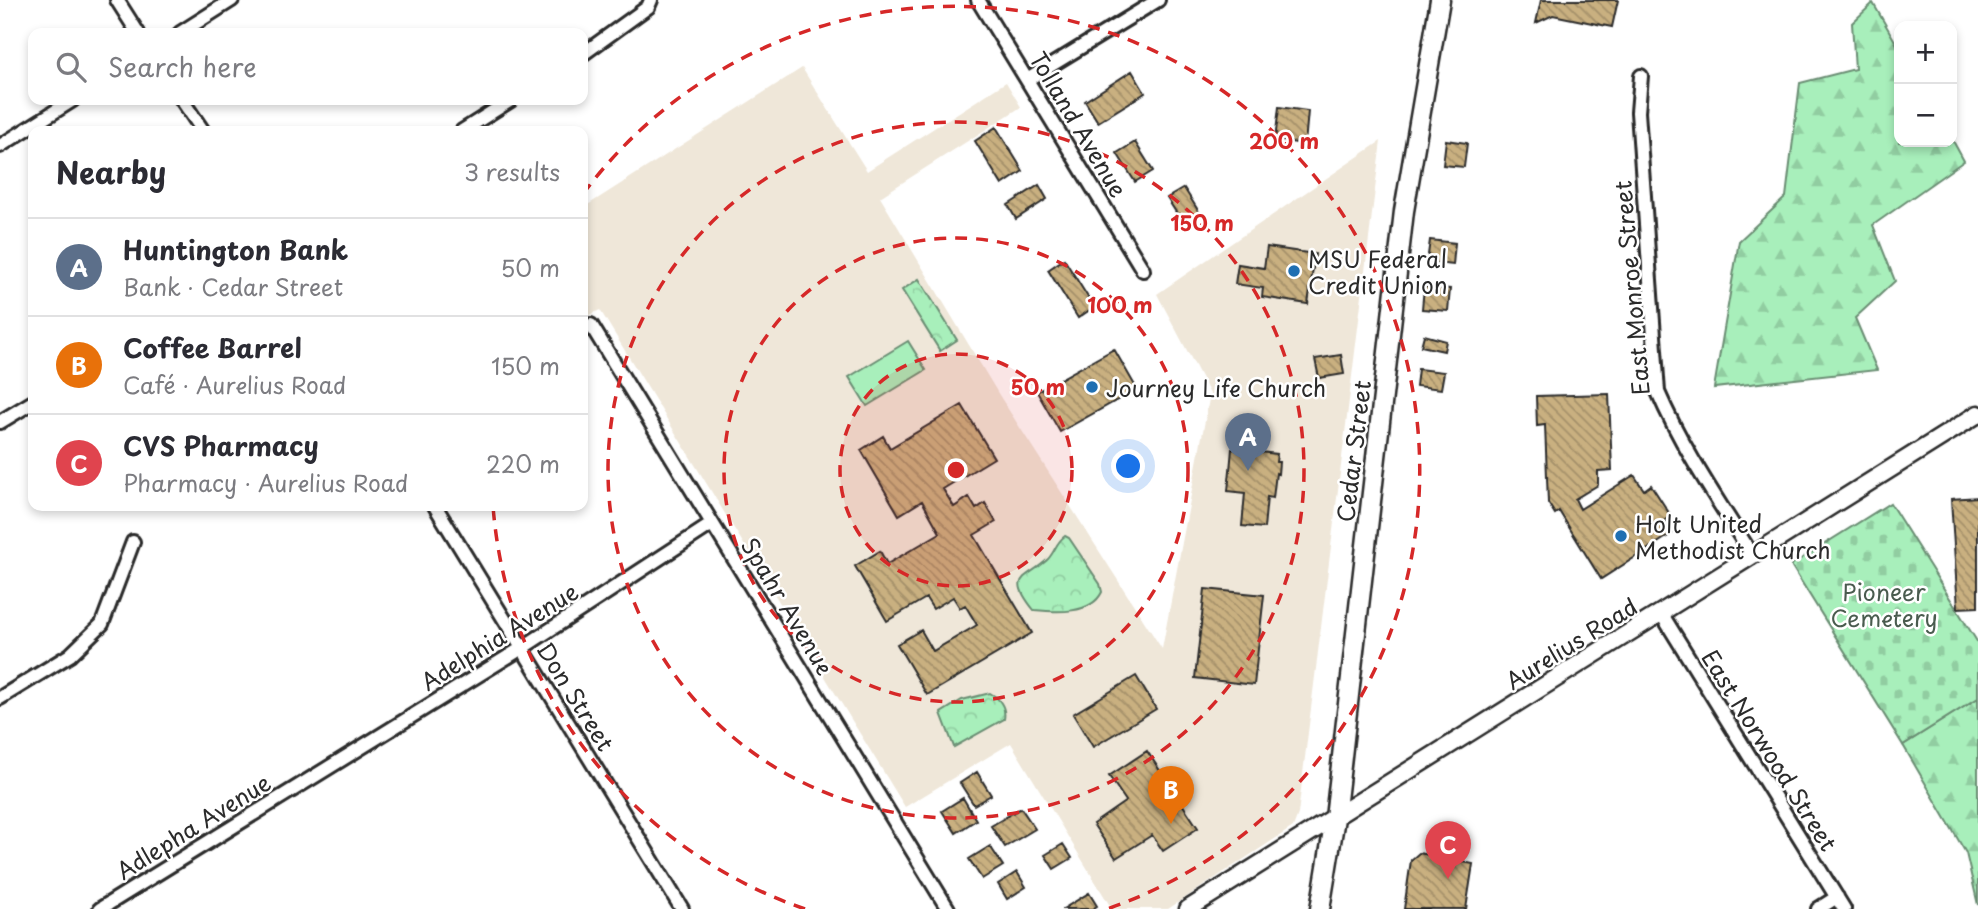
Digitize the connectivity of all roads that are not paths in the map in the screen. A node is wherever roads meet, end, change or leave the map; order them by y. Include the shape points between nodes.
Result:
1 (117, 0) edge
2 (233, 0) edge
3 (978, 0) edge
4 (1158, 0) edge
5 (1440, 0) edge
6 (650, 4) edge
7 (135, 28) edge
8 (188, 28) edge
9 (588, 50) edge
10 (1641, 76) dead end
11 (1027, 80) junction
12 (65, 105) edge
13 (185, 105) edge
14 (504, 105) edge
15 (32, 126) edge
16 (199, 126) edge
17 (470, 126) edge
18 (28, 128) edge
19 (0, 146) edge
20 (1143, 270) dead end
21 (588, 330) edge
22 (28, 405) edge
23 (1978, 414) edge
24 (0, 422) edge
25 (438, 511) edge
26 (712, 524) junction
27 (133, 542) dead end
28 (1752, 555) junction
29 (1661, 613) junction
30 (522, 648) junction
31 (0, 698) edge
32 (306, 781) joint
33 (1335, 818) junction
34 (1836, 897) junction
35 (101, 908) edge
36 (682, 909) edge
37 (948, 909) edge
38 (1188, 909) edge
39 (1320, 909) edge
40 (1818, 909) edge
41 (1844, 909) edge

1 - 7 street
2 - 8 street
3 - 11 street, Tolland Avenue
4 - 11 street
5 - 33 main road, Cedar Street via 1404,211
6 - 9 street
10 - 28 street, East Monroe Street via 1637,112 1658,392 1693,461
11 - 20 street, Tolland Avenue
12 - 15 street
13 - 16 street
14 - 17 street
18 - 19 street
21 - 26 street, Spahr Avenue
22 - 24 street
23 - 28 street, Aurelius Road
25 - 30 street, Don Street
26 - 30 street, Adelphia Avenue
26 - 37 street, Spahr Avenue
27 - 31 street via 102,624 70,655
28 - 29 street, Aurelius Road
29 - 33 street, Aurelius Road
29 - 34 street, East Norwood Street
30 - 32 street, Adelphia Avenue
30 - 36 street, Don Street
32 - 35 street, Adlepha Avenue
33 - 38 street, Aurelius Road
33 - 39 main road, Cedar Street
34 - 40 street
34 - 41 street, East Norwood Street

